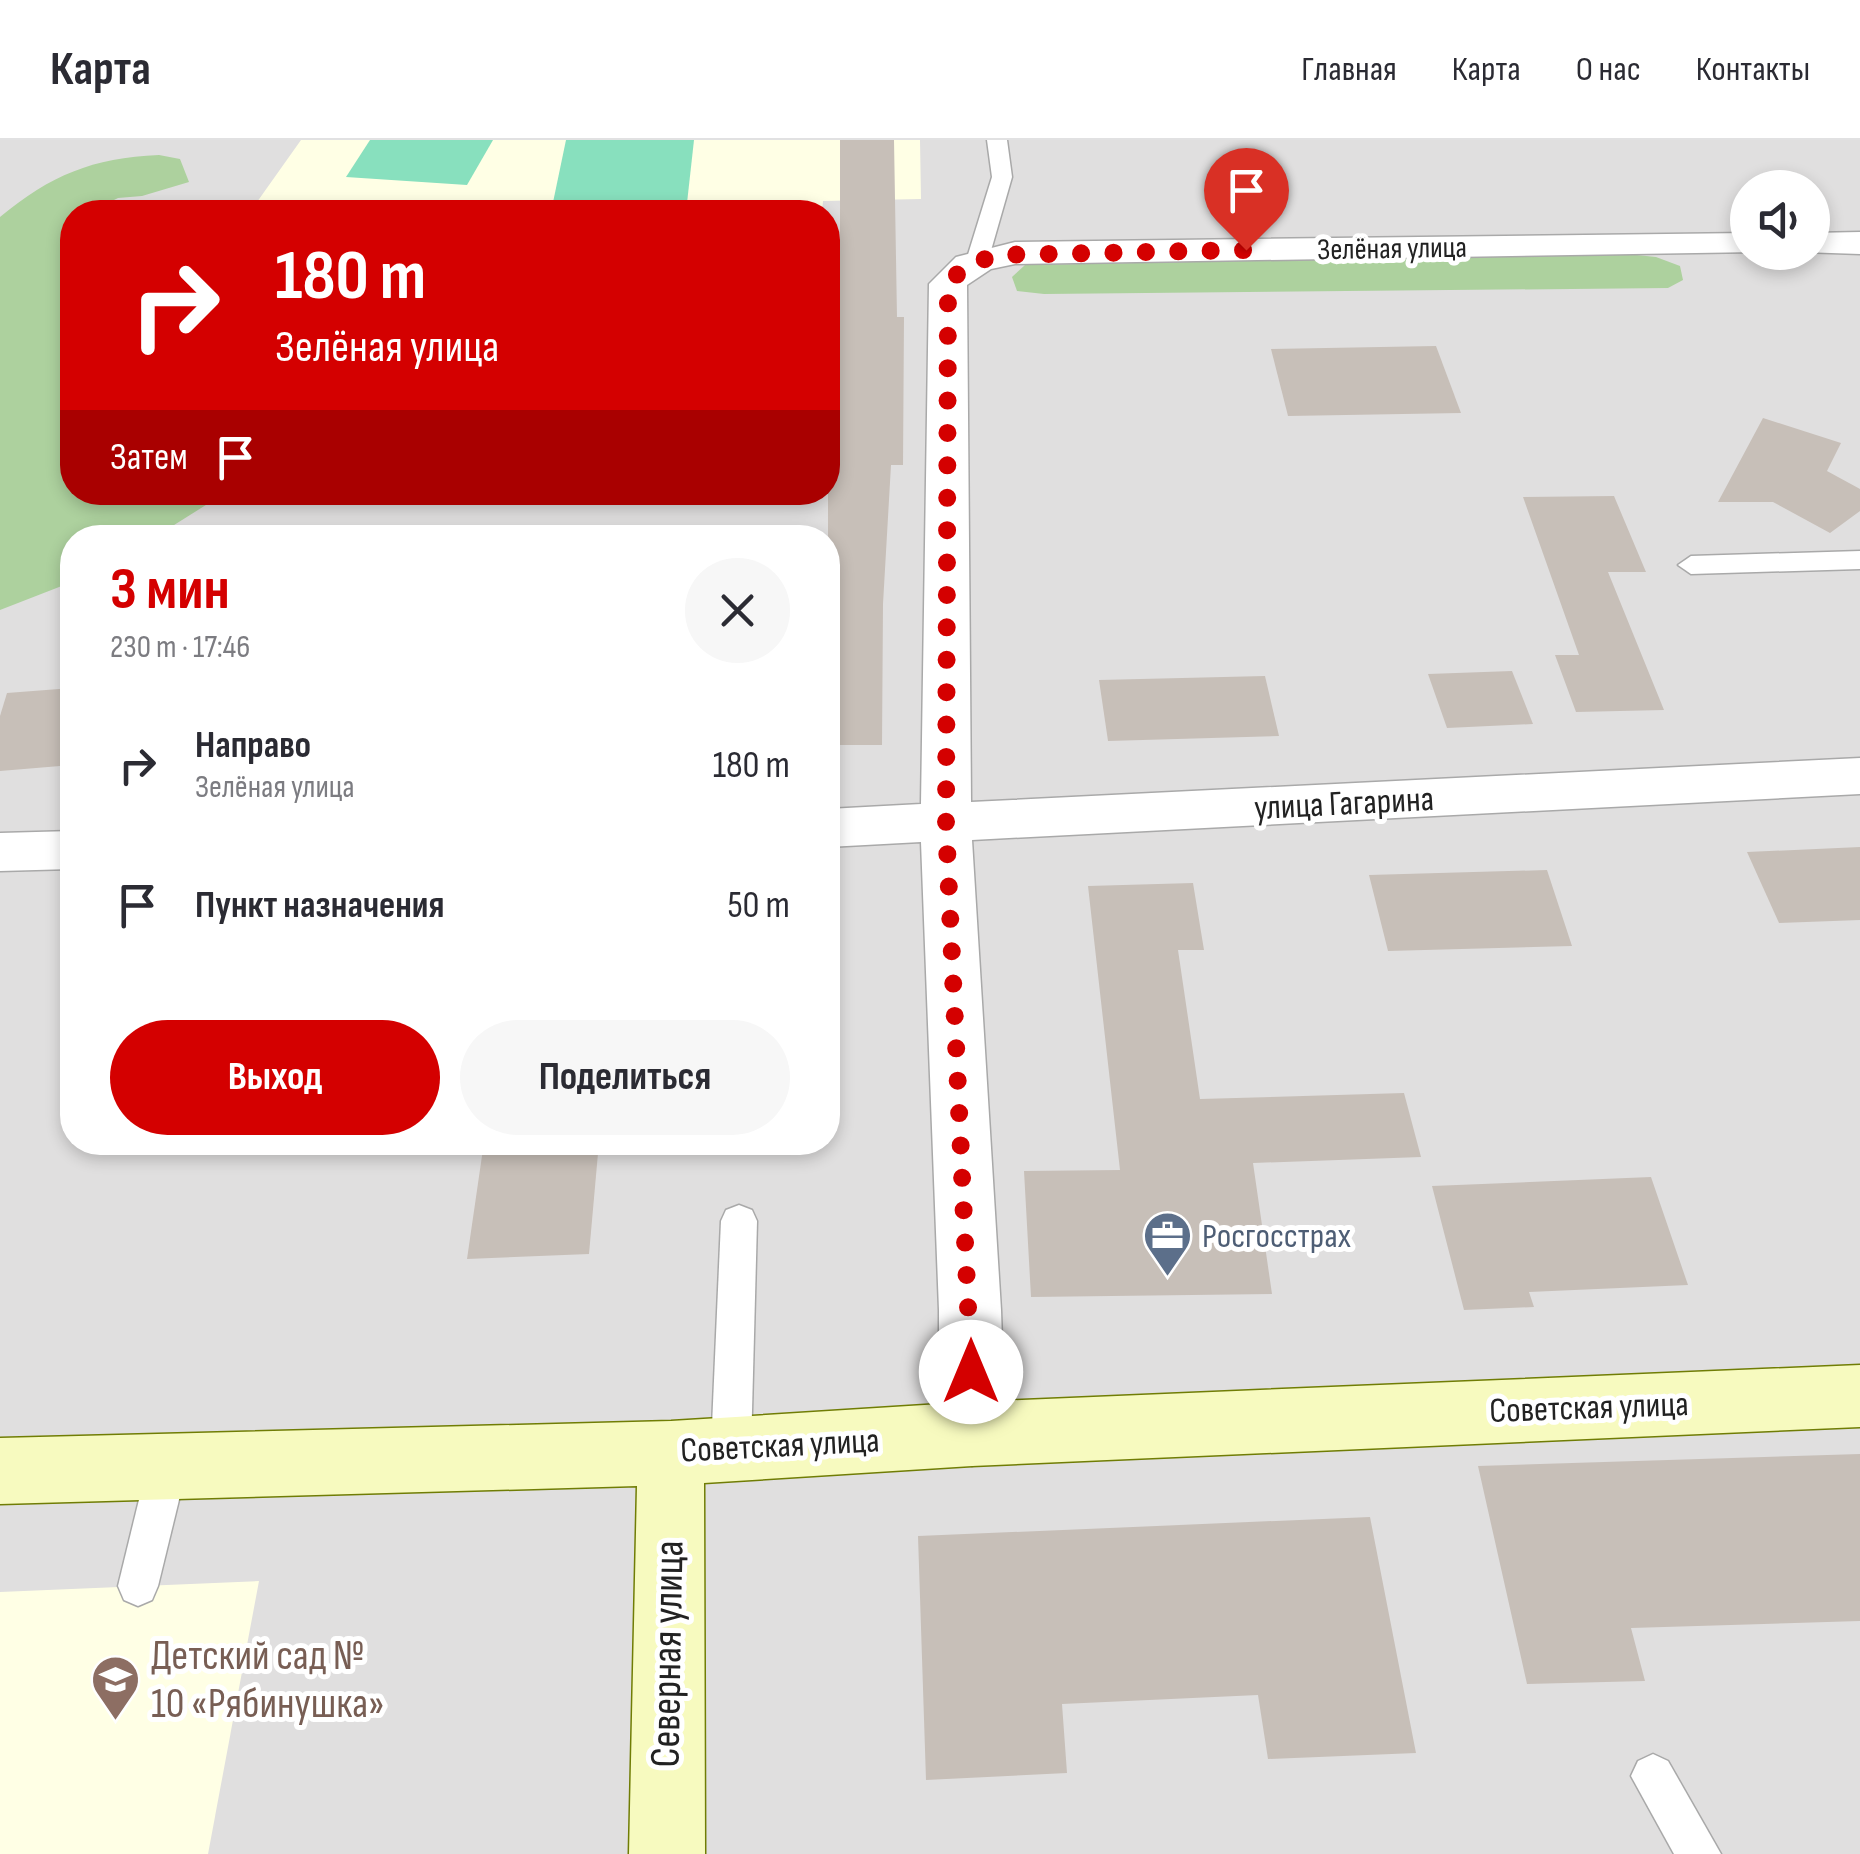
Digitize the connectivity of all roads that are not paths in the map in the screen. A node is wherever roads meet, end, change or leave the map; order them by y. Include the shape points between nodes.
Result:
1 (998, 140) edge
2 (1860, 243) edge
3 (1730, 244) edge
4 (1830, 244) edge
5 (976, 261) junction
6 (1860, 560) edge
7 (1691, 565) dead end
8 (1860, 776) edge
9 (946, 825) junction
10 (840, 828) edge
11 (60, 850) edge
12 (0, 852) edge
13 (739, 1221) dead end
14 (1860, 1396) edge
15 (972, 1434) junction
16 (701, 1451) junction
17 (167, 1467) junction
18 (0, 1472) edge
19 (138, 1586) dead end
20 (1653, 1776) dead end
21 (666, 1854) edge
22 (1700, 1854) edge

1 - 5 lane via 1002,177
2 - 4 street
3 - 5 street, Зелёная улица via 1015,253
5 - 9 street via 956,274 946,294
6 - 7 lane
8 - 9 street, улица Гагарина
9 - 10 street, улица Гагарина
9 - 15 street
11 - 12 street
13 - 16 lane
14 - 15 street, Советская улица
15 - 16 street, Советская улица
16 - 17 street, Советская улица
16 - 21 street, Северная улица
17 - 18 street, Советская улица
17 - 19 lane
20 - 22 lane

